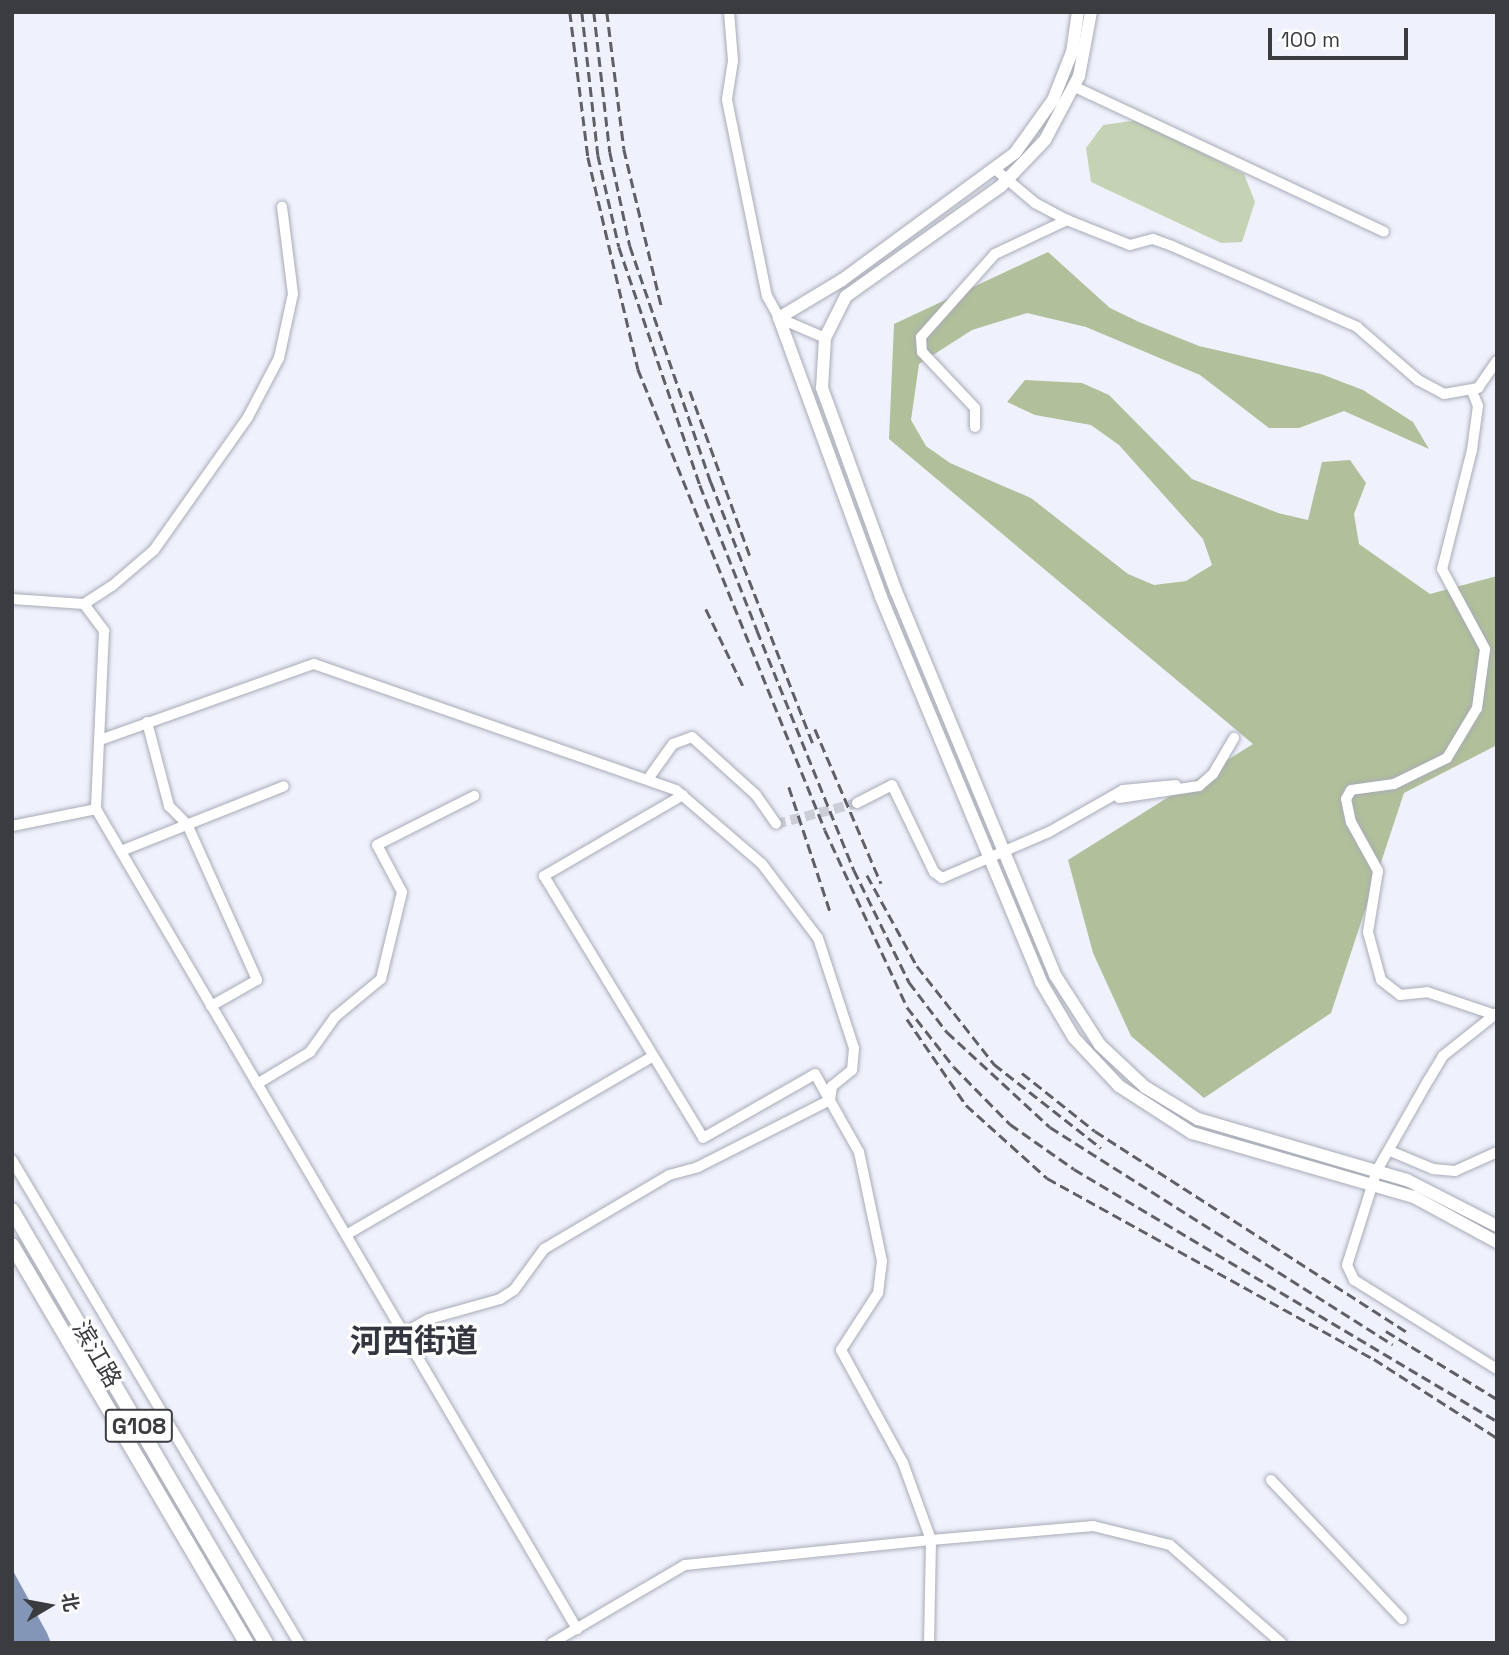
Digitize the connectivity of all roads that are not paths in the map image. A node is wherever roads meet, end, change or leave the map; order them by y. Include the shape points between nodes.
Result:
1 (729, 12) edge
2 (1078, 12) edge
3 (1091, 12) edge
4 (1075, 87) junction
5 (996, 170) junction
6 (1008, 180) junction
7 (282, 207) dead end
8 (1067, 220) junction
9 (1384, 232) dead end
10 (779, 318) junction
11 (825, 338) junction
12 (1497, 361) edge
13 (1472, 391) junction
14 (975, 427) dead end
15 (12, 599) edge
16 (84, 604) junction
17 (147, 722) junction
18 (1234, 738) dead end
19 (100, 740) junction
20 (648, 779) junction
21 (1176, 785) dead end
22 (284, 786) dead end
23 (683, 795) junction
24 (474, 796) dead end
25 (857, 803) tunnel mouth
26 (1098, 806) junction
27 (96, 808) junction
28 (187, 824) junction
29 (776, 824) dead end
30 (12, 826) edge
31 (121, 851) junction
32 (1005, 854) junction
33 (990, 860) junction
34 (211, 1006) junction
35 (1496, 1014) edge
36 (653, 1056) junction
37 (257, 1084) junction
38 (830, 1100) junction
39 (1390, 1150) junction
40 (1497, 1152) edge
41 (12, 1160) edge
42 (1375, 1177) junction
43 (12, 1210) edge
44 (1497, 1226) edge
45 (346, 1235) junction
46 (1497, 1242) edge
47 (12, 1245) edge
48 (402, 1334) junction
49 (1497, 1369) edge
50 (1271, 1480) dead end
51 (930, 1540) junction
52 (1402, 1619) dead end
53 (577, 1629) junction
54 (246, 1643) edge
55 (266, 1643) edge
56 (299, 1643) edge
57 (552, 1643) edge
58 (929, 1643) edge
59 (1281, 1643) edge

1 - 10 street via 733,61 727,100 747,219 767,296
2 - 5 main road via 1072,52 1054,100 1024,142
3 - 4 main road
4 - 6 main road via 1045,140
4 - 9 street
5 - 6 street
5 - 10 main road via 842,280
6 - 8 street
6 - 11 main road via 846,296
7 - 16 street via 293,294 279,358 248,417 154,550
8 - 13 street via 1130,245 1153,239 1172,246 1357,327 1418,380 1444,394
8 - 14 street via 995,254 921,337 922,352 975,408
10 - 11 street
10 - 33 main road via 881,597
11 - 32 main road via 822,388 896,591
12 - 13 street
13 - 35 street via 1478,406 1472,450 1442,569 1485,649 1477,708 1447,758 1394,784 1351,790 1346,799 1351,822 1378,871 1368,932 1381,980 1400,995 1427,992
15 - 16 street
16 - 19 street via 104,631
17 - 19 street
17 - 20 street via 314,664
17 - 28 street via 169,806
18 - 26 street via 1213,774 1199,786 1141,793
19 - 27 street
20 - 23 street
20 - 29 street via 673,744 692,737 756,795
21 - 26 street via 1131,788
22 - 28 street
23 - 36 street via 544,876
23 - 38 street via 762,864 818,938 854,1048 852,1070 832,1086
24 - 37 street via 377,845 402,892 381,979 335,1017 310,1052
25 - 33 street via 892,785 934,872 942,878
26 - 32 street
27 - 30 street
27 - 31 street
28 - 31 street
28 - 34 street via 257,980
31 - 34 street
32 - 33 street
32 - 42 main road via 1065,994 1094,1037 1129,1074 1213,1125
33 - 42 main road via 1051,1002 1088,1055 1119,1086 1153,1112 1207,1140
34 - 37 street
35 - 39 street via 1443,1055
36 - 38 street via 703,1138 815,1074
36 - 45 street
37 - 45 street
38 - 48 street via 698,1167 670,1175 544,1249 514,1290 500,1299 440,1315
38 - 51 street via 859,1152 881,1261 878,1293 841,1350 903,1463
39 - 40 street via 1433,1169 1455,1171
39 - 42 street
41 - 56 street
42 - 44 main road
42 - 46 main road
42 - 49 street via 1347,1265 1354,1280
43 - 55 highway, 滨江路 / G108
45 - 48 street
47 - 54 highway, 滨江路 / G108
48 - 53 street
50 - 52 street
51 - 53 street via 685,1565
51 - 58 street
51 - 59 street via 1093,1526 1170,1545
53 - 57 street

